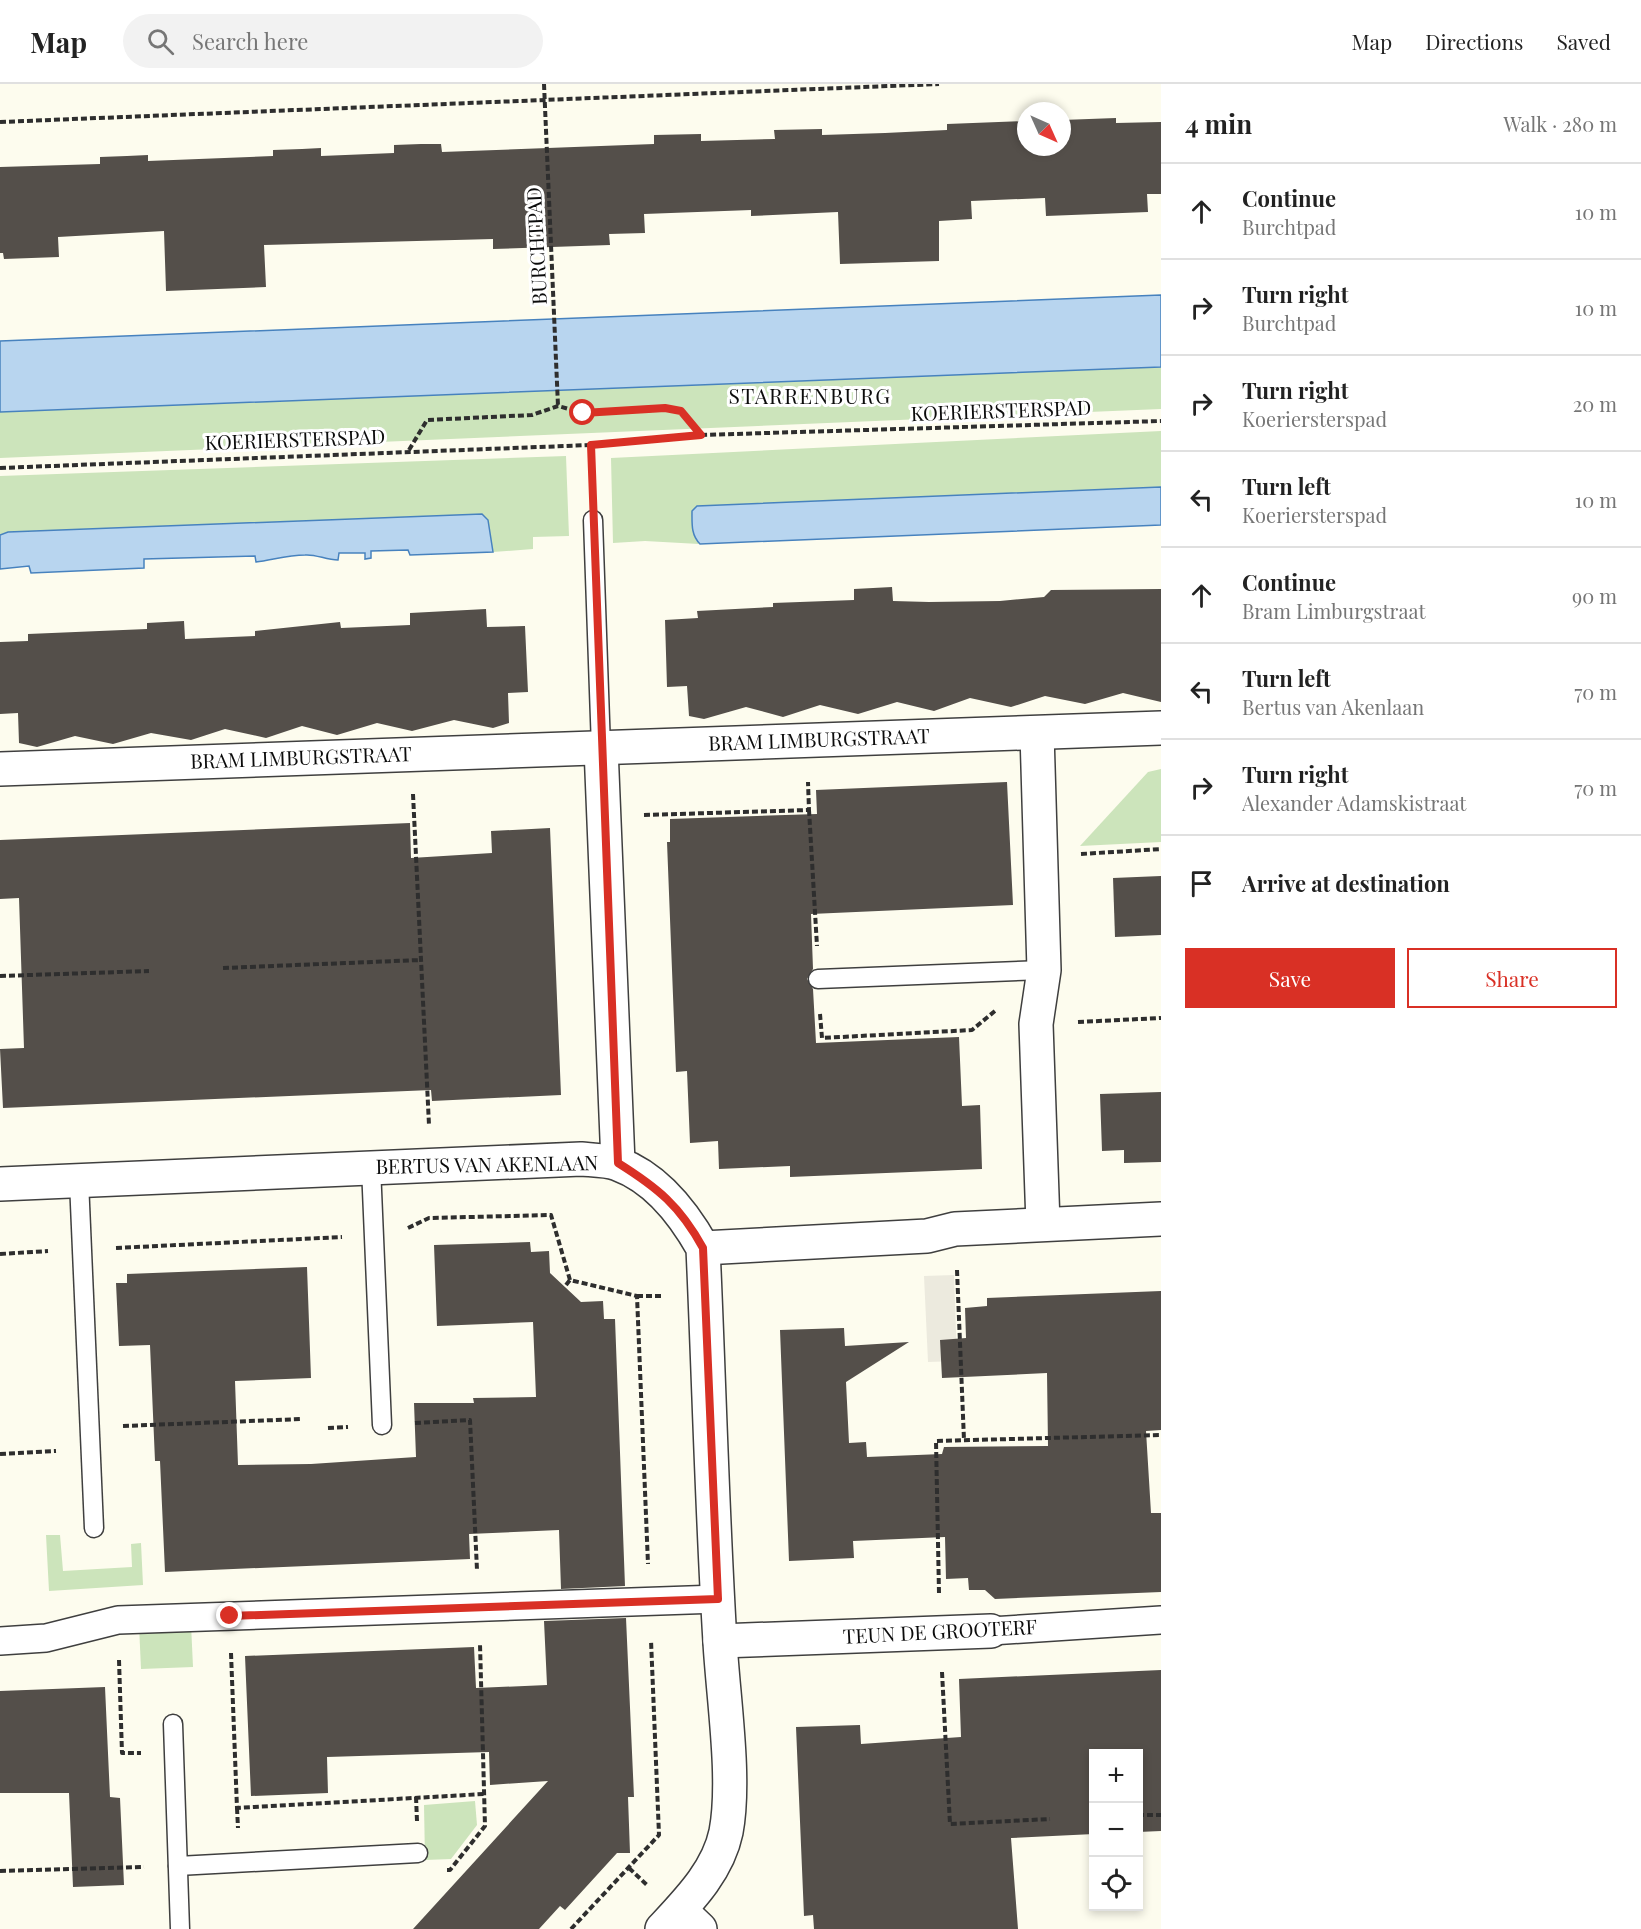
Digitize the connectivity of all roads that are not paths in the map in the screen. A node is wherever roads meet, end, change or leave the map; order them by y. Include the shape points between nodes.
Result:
1 (593, 520) road end
2 (1161, 728) edge
3 (1037, 733) junction
4 (601, 748) junction
5 (0, 769) edge
6 (1044, 970) junction
7 (819, 979) road end
8 (618, 1163) junction
9 (371, 1167) junction
10 (79, 1181) junction
11 (0, 1184) edge
12 (1161, 1219) edge
13 (1043, 1224) junction
14 (703, 1248) junction
15 (382, 1425) dead end
16 (94, 1528) dead end
17 (718, 1599) junction
18 (1161, 1620) edge
19 (991, 1631) joint
20 (0, 1641) edge
21 (720, 1641) junction
22 (173, 1724) dead end
23 (418, 1853) dead end
24 (178, 1866) junction
25 (680, 1922) edge
26 (180, 1929) edge

1 - 4 lane
2 - 3 street, BRAM LIMBURGSTRAAT
3 - 4 street, BRAM LIMBURGSTRAAT
3 - 6 street
4 - 5 street, BRAM LIMBURGSTRAAT
4 - 8 street
6 - 7 lane
6 - 13 street via 1036,1024
8 - 9 street, BERTUS VAN AKENLAAN via 581,1159
8 - 14 street, BERTUS VAN AKENLAAN via 656,1186 692,1228
9 - 10 street, BERTUS VAN AKENLAAN
9 - 15 lane
10 - 11 street, BERTUS VAN AKENLAAN
10 - 16 lane
12 - 13 street
13 - 14 street via 955,1229 927,1236
14 - 17 street, BERTUS VAN AKENLAAN
17 - 20 street via 118,1620 46,1638
17 - 21 street, BERTUS VAN AKENLAAN
18 - 19 street, TEUN DE GROOTERF
19 - 21 street, TEUN DE GROOTERF
21 - 25 street, BERTUS VAN AKENLAAN via 728,1780 726,1831 714,1864
22 - 24 lane
23 - 24 lane
24 - 26 lane

